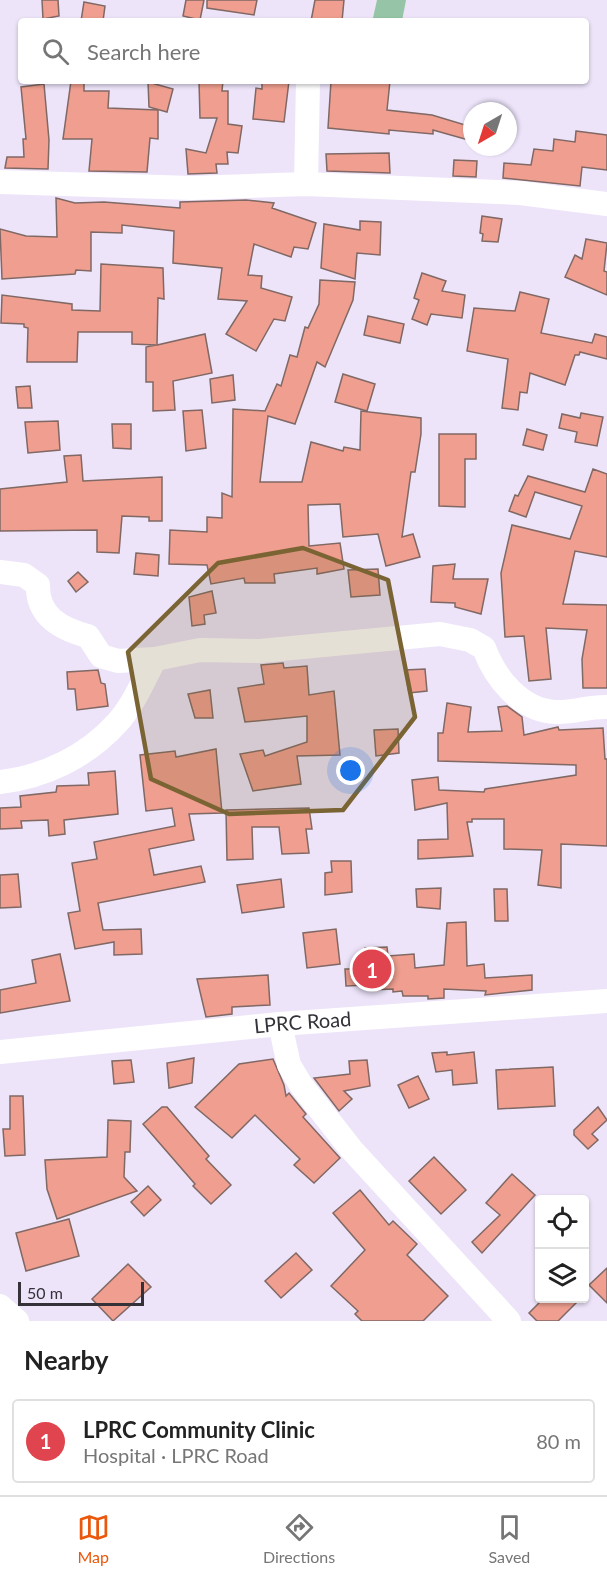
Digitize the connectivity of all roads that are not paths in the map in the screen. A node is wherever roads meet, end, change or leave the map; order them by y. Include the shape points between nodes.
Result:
1 (308, 84) edge
2 (0, 182) edge
3 (306, 184) junction
4 (607, 204) edge
5 (0, 572) edge
6 (155, 659) junction
7 (607, 707) edge
8 (0, 782) edge
9 (607, 1001) edge
10 (280, 1024) junction
11 (0, 1052) edge
12 (0, 1306) edge
13 (17, 1321) edge
14 (509, 1321) edge

1 - 3 street
2 - 3 street via 192,188
3 - 4 street via 520,193
5 - 6 street via 24,575 38,585 38,600 54,621 71,632 88,636 101,656 118,661
6 - 7 street via 200,650 260,651 440,634 470,640 484,648 490,664 511,693 538,708 556,712
6 - 8 street via 119,722 79,757 25,780
9 - 10 street, LPRC Road
10 - 11 street, LPRC Road
10 - 14 street via 289,1065 301,1085 351,1149
12 - 13 street

